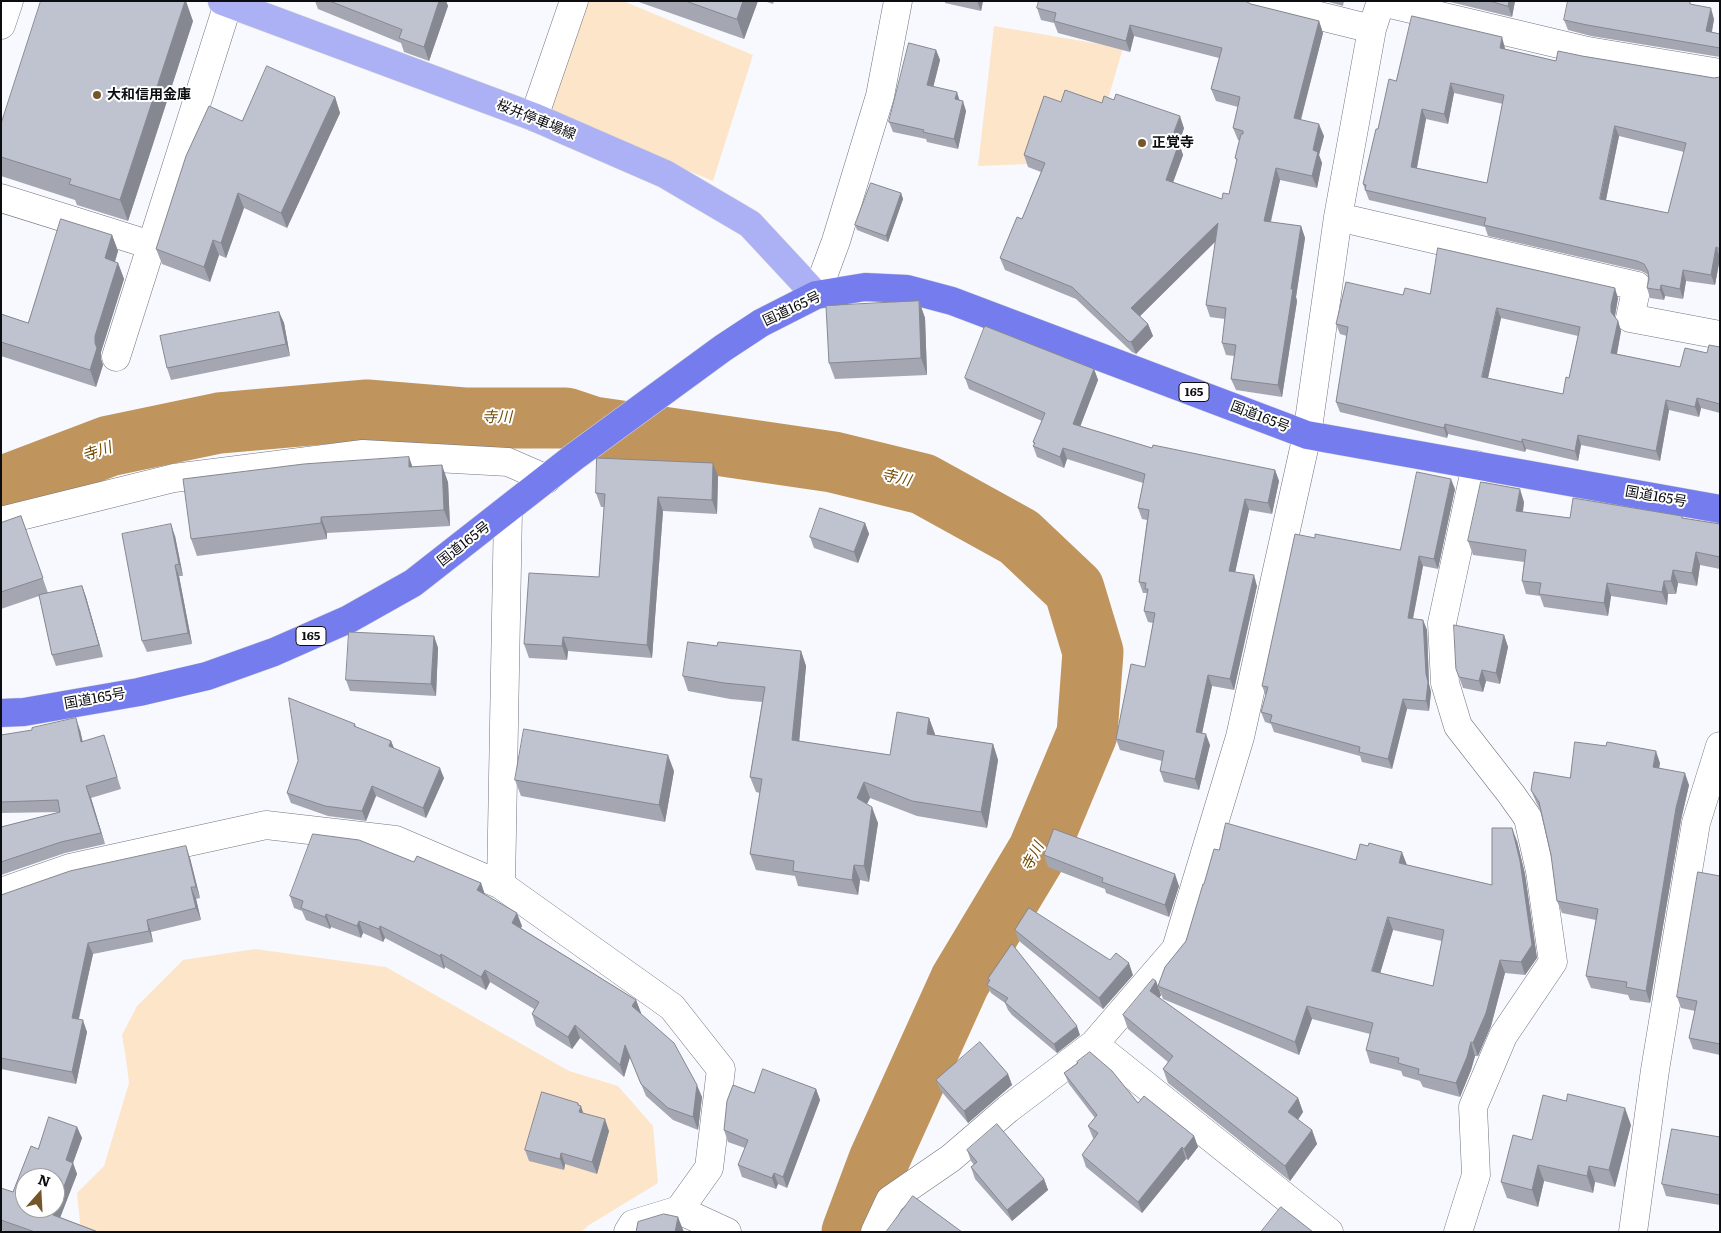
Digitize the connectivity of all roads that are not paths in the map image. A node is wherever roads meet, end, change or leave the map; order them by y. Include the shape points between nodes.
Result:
1 (9, 1) edge
2 (574, 1) edge
3 (898, 1) edge
4 (1260, 1) edge
5 (225, 2) edge
6 (1381, 2) edge
7 (1, 25) edge
8 (1372, 29) junction
9 (1720, 73) edge
10 (534, 117) junction
11 (1, 198) edge
12 (1338, 217) junction
13 (152, 245) junction
14 (816, 295) junction
15 (1720, 335) edge
16 (116, 357) dead end
17 (1307, 434) junction
18 (1476, 465) junction
19 (546, 479) junction
20 (1720, 509) edge
21 (508, 510) junction
22 (1, 521) edge
23 (1, 712) edge
24 (1720, 746) edge
25 (501, 885) junction
26 (1, 892) edge
27 (1094, 1044) junction
28 (679, 1210) junction
29 (628, 1232) edge
30 (727, 1232) edge
31 (875, 1232) edge
32 (1329, 1232) edge
33 (1458, 1232) edge
34 (1633, 1232) edge

1 - 7 street
2 - 10 street
3 - 14 street via 880,96 836,241
4 - 8 street
5 - 10 main road, 桜井停車場線
5 - 13 street
6 - 8 street
6 - 9 street via 1588,51
8 - 12 street
10 - 14 main road, 桜井停車場線 via 665,174 750,224
11 - 13 street
12 - 15 street via 1637,286 1630,318
12 - 17 street
13 - 16 street
14 - 17 highway, 国道165号 / 165 via 865,286 907,289 952,301
14 - 19 highway, 国道165号 / 165 via 761,323
17 - 18 highway, 国道165号 / 165
17 - 27 street via 1240,737 1176,949
18 - 20 highway, 国道165号 / 165
18 - 33 street via 1442,623 1445,683 1458,726 1528,818 1540,871 1552,962 1503,1036 1472,1107 1476,1175
19 - 21 highway, 国道165号 / 165
19 - 22 street via 508,462 363,454 174,478
21 - 23 highway, 国道165号 / 165 via 413,583 349,620 274,652 206,676 139,692 24,712
21 - 25 street
24 - 34 street via 1696,823 1655,1070
25 - 26 street via 396,840 266,825 70,868
25 - 28 street via 672,1008 721,1069 709,1168
27 - 31 street via 1008,1109 951,1158 890,1200
27 - 32 street
28 - 29 street via 633,1224
28 - 30 street

